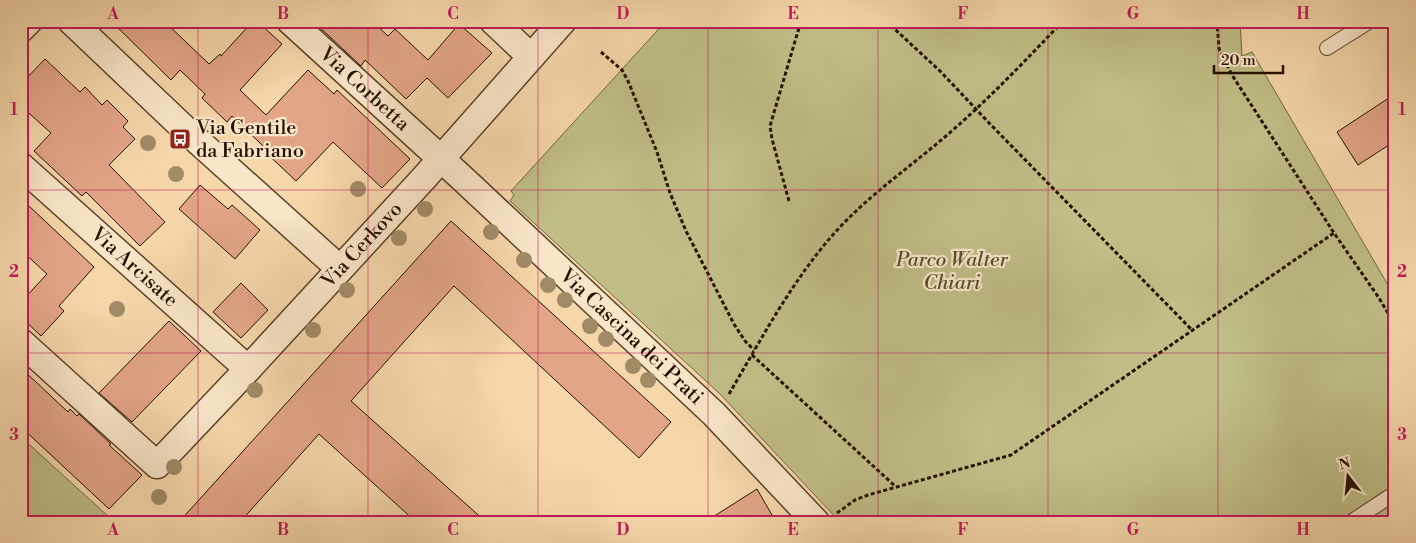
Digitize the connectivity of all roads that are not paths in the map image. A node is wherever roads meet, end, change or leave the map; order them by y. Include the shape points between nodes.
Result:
1 (29, 21) edge
2 (71, 21) edge
3 (290, 21) edge
4 (493, 21) edge
5 (562, 21) edge
6 (1370, 21) edge
7 (21, 29) edge
8 (1327, 48) dead end
9 (531, 57) junction
10 (440, 159) junction
11 (21, 166) edge
12 (340, 269) junction
13 (21, 342) edge
14 (248, 369) junction
15 (1395, 493) edge
16 (825, 519) edge
17 (1351, 522) edge

1 - 7 street
2 - 12 street
3 - 10 street, Via Corbetta
4 - 9 street
5 - 9 street, Via Cerkovo
6 - 8 lane
9 - 10 street, Via Cerkovo
10 - 12 street, Via Cerkovo
10 - 16 street, Via Cascina dei Prati
11 - 14 street, Via Arcisate
12 - 14 street, Via Cerkovo
13 - 14 street, Via Cerkovo via 157,465
15 - 17 lane

